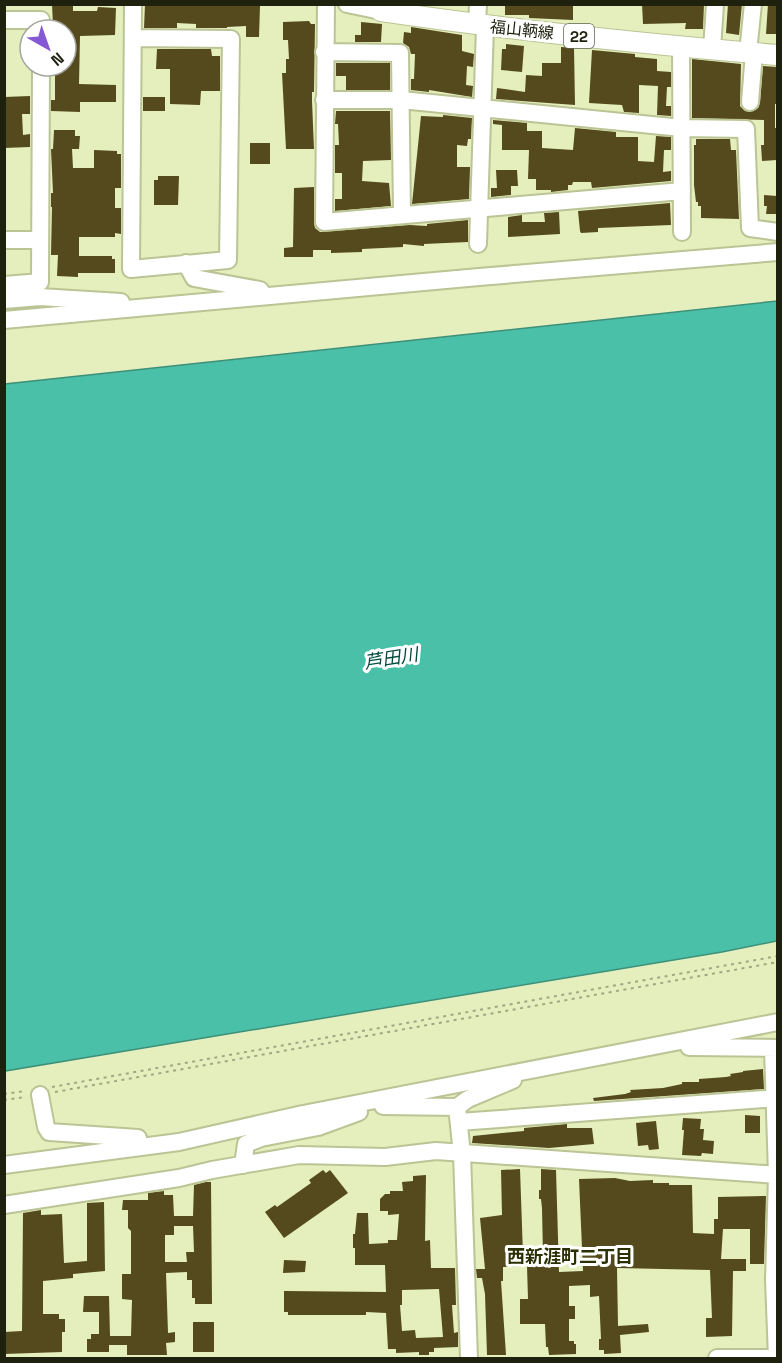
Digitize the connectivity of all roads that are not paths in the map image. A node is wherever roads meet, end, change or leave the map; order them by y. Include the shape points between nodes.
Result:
1 (134, 4) edge
2 (326, 4) edge
3 (347, 4) edge
4 (478, 4) edge
5 (715, 4) edge
6 (753, 4) edge
7 (380, 8) edge
8 (481, 26) junction
9 (133, 38) junction
10 (681, 47) junction
11 (712, 49) junction
12 (324, 52) junction
13 (751, 52) junction
14 (777, 55) edge
15 (41, 78) edge
16 (324, 100) junction
17 (401, 100) junction
18 (750, 102) dead end
19 (482, 108) junction
20 (682, 128) junction
21 (682, 191) junction
22 (479, 209) junction
23 (402, 215) junction
24 (682, 232) dead end
25 (777, 232) edge
26 (4, 240) edge
27 (40, 240) junction
28 (478, 244) dead end
29 (777, 252) edge
30 (186, 264) junction
31 (4, 285) edge
32 (40, 290) junction
33 (266, 297) junction
34 (4, 300) edge
35 (135, 309) junction
36 (4, 320) edge
37 (777, 1023) edge
38 (678, 1043) junction
39 (775, 1049) edge
40 (528, 1070) junction
41 (38, 1091) road end
42 (776, 1098) edge
43 (371, 1102) junction
44 (458, 1115) junction
45 (140, 1148) junction
46 (462, 1154) junction
47 (243, 1164) junction
48 (4, 1165) edge
49 (777, 1175) edge
50 (4, 1204) edge
51 (777, 1358) edge
52 (469, 1359) edge
53 (717, 1359) edge

1 - 9 street
2 - 12 street
3 - 7 street
4 - 8 street
5 - 11 street
6 - 13 street
7 - 8 main road, 福山鞆線 / 22
8 - 10 main road, 福山鞆線 / 22
8 - 19 street
9 - 30 street via 131,268
9 - 30 street via 231,39 228,260
10 - 11 main road, 福山鞆線 / 22
10 - 20 street
11 - 13 main road, 福山鞆線 / 22
12 - 16 street
12 - 17 street via 400,52
13 - 14 main road, 福山鞆線 / 22
13 - 18 street
15 - 27 street
16 - 17 street
16 - 23 street via 324,222
17 - 19 street
17 - 23 street
19 - 20 street
19 - 22 street
20 - 21 street
20 - 25 street via 746,129 750,228
21 - 22 street
21 - 24 street
22 - 23 street
22 - 28 street
26 - 27 street
27 - 32 street
29 - 33 street
30 - 33 street via 194,278 260,290
31 - 32 street
32 - 34 street
32 - 35 street via 119,302
33 - 35 street
35 - 36 street
37 - 38 street
38 - 39 street via 691,1048
38 - 40 street
39 - 42 street
40 - 43 street
40 - 44 street via 519,1078 468,1099
41 - 45 street via 50,1132 138,1138
42 - 44 street
42 - 49 street
43 - 44 street
43 - 45 street
43 - 47 street via 359,1112 318,1127 246,1144
44 - 46 street
45 - 48 street
46 - 47 street via 436,1151 386,1157 299,1155
46 - 49 street
46 - 52 street
47 - 50 street via 179,1178
49 - 51 street
51 - 53 street

